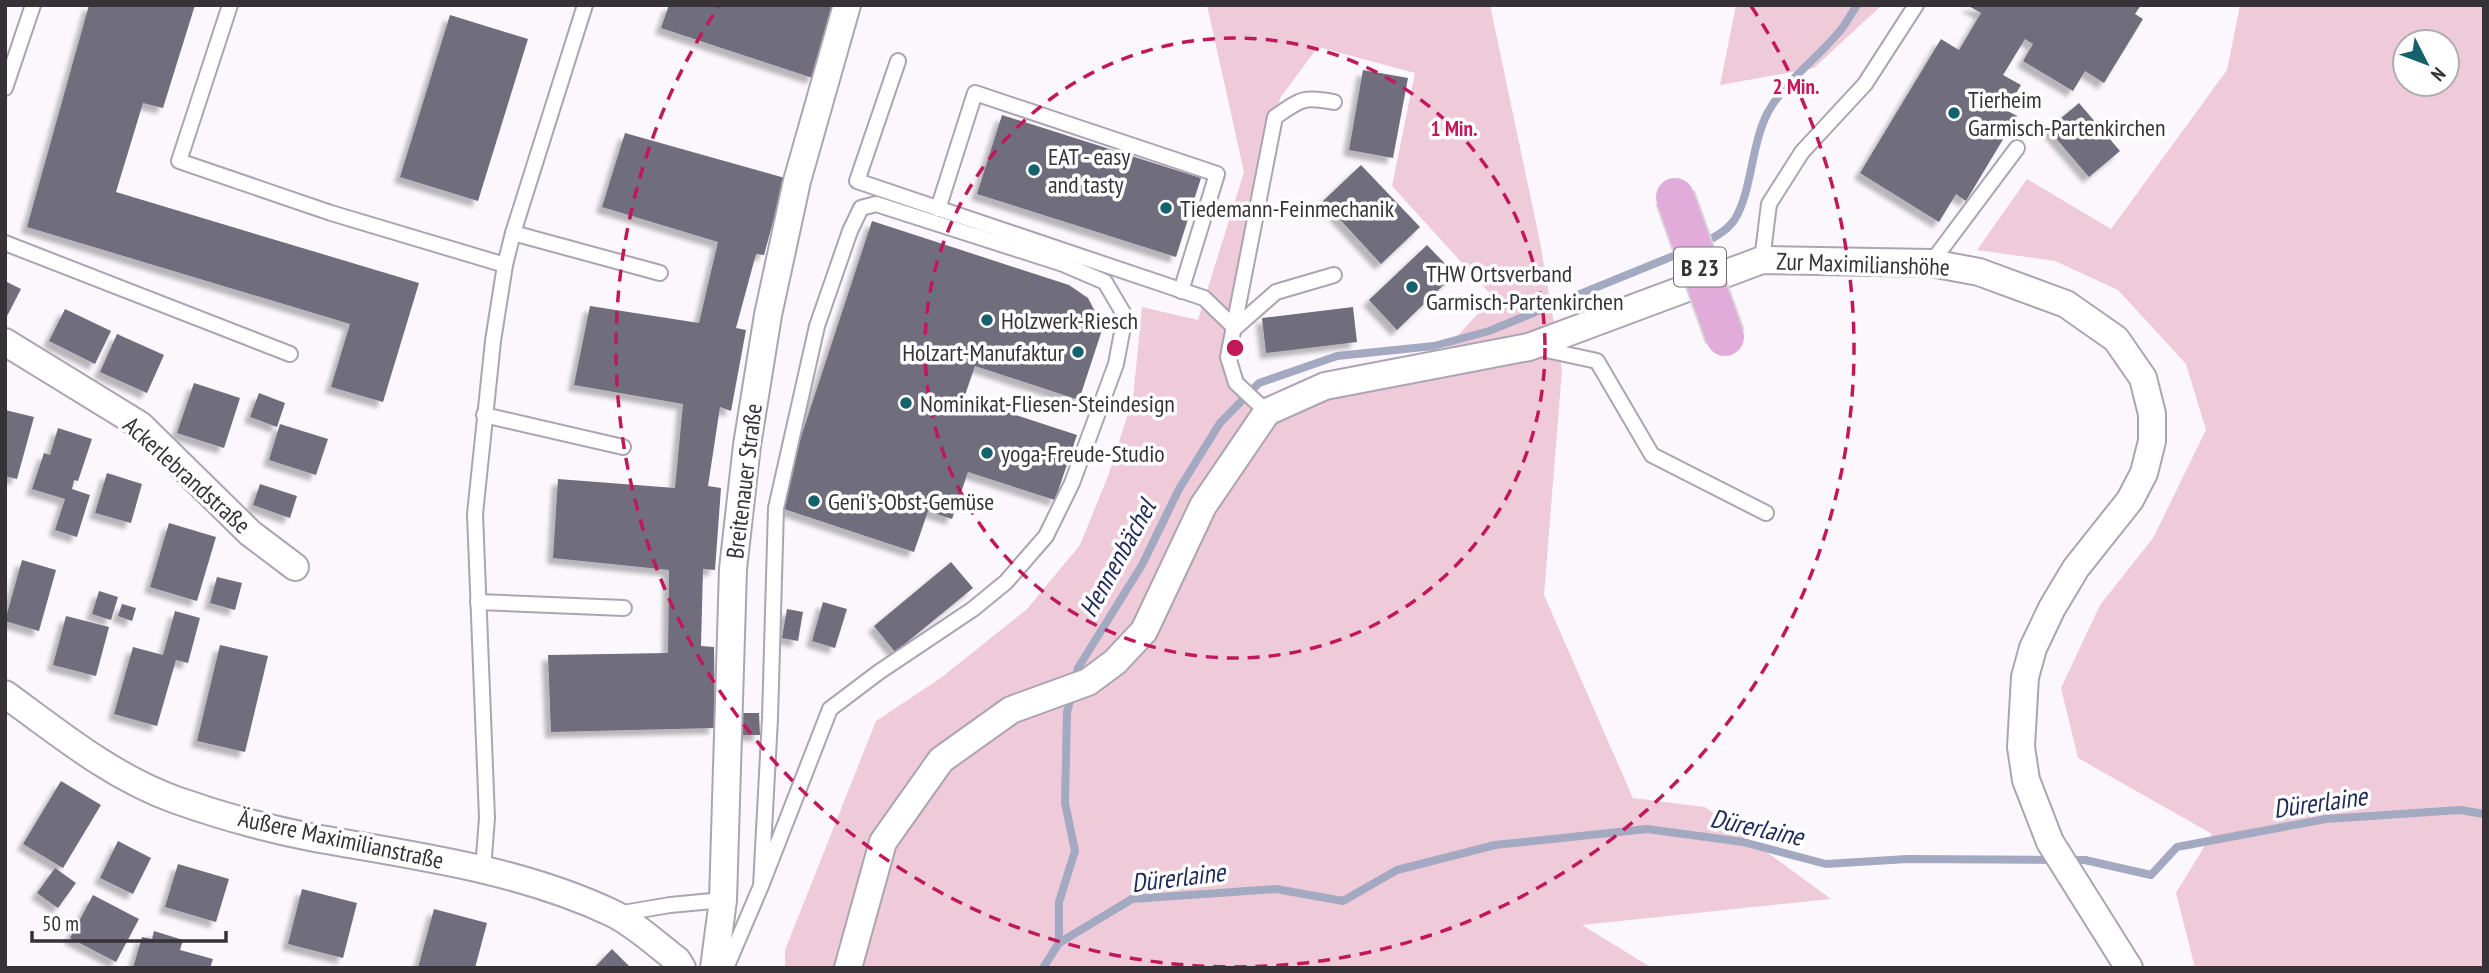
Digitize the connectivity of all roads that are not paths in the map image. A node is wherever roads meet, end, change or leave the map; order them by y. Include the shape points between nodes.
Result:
1 (33, 5) edge
2 (230, 5) edge
3 (585, 5) edge
4 (847, 5) edge
5 (1916, 5) edge
6 (898, 61) dead end
7 (5, 88) edge
8 (1334, 102) dead end
9 (2017, 148) dead end
10 (1675, 197) dead end
11 (938, 209) junction
12 (513, 233) junction
13 (5, 243) edge
14 (1762, 260) junction
15 (1931, 263) junction
16 (505, 265) junction
17 (660, 273) dead end
18 (1334, 275) dead end
19 (1181, 291) junction
20 (1235, 328) junction
21 (1725, 337) dead end
22 (5, 342) edge
23 (1529, 347) junction
24 (290, 354) dead end
25 (1263, 408) junction
26 (484, 415) junction
27 (623, 447) dead end
28 (1766, 513) dead end
29 (295, 566) dead end
30 (478, 602) junction
31 (624, 608) dead end
32 (5, 694) edge
33 (483, 869) junction
34 (761, 886) junction
35 (723, 900) junction
36 (615, 915) junction
37 (676, 965) edge
38 (714, 968) edge
39 (726, 968) edge
40 (848, 968) edge
41 (2129, 968) edge

1 - 7 lane
2 - 16 lane via 179,161
3 - 12 lane
4 - 35 street, Breitenauer Straße via 797,181 768,315 747,445 733,569
5 - 14 lane via 1866,85 1802,152 1769,204
6 - 11 lane via 857,181
8 - 20 lane via 1310,97 1275,117
9 - 15 lane
10 - 21 main road, B 23, bridge
11 - 19 lane
11 - 19 lane via 975,93 1204,169 1217,174
12 - 16 lane
12 - 17 lane
13 - 24 lane
14 - 15 street, Zur Maximilianshöhe
14 - 23 street, Zur Maximilianshöhe
15 - 41 street, Zur Maximilianshöhe via 1979,272 2066,304 2116,340 2143,378 2152,414 2152,441 2144,473 2130,500 2076,568 2033,648 2025,677 2021,747 2026,780 2050,842
16 - 26 lane
18 - 20 lane via 1276,292
19 - 20 lane via 1204,298
20 - 25 lane via 1228,357 1236,383
22 - 29 street, Ackerlebrandstraße via 140,425 250,533
23 - 25 street, Zur Maximilianshöhe via 1325,386
23 - 28 lane via 1597,361 1652,455
25 - 40 street via 1203,506 1144,631 1088,682 1011,710 941,760 883,842
26 - 27 lane
26 - 30 lane via 475,514
30 - 31 lane
30 - 33 lane via 487,818
32 - 33 street, Äußere Maximilianstraße via 116,773 174,799 263,827
33 - 36 street, Äußere Maximilianstraße via 558,891
34 - 34 lane via 830,709 973,609 1006,582 1046,536 1072,483 1116,364 1125,316 1105,282 876,204 861,208 817,326 776,508
34 - 39 lane
35 - 36 lane
35 - 38 street, Breitenauer Straße
36 - 37 street, Äußere Maximilianstraße

